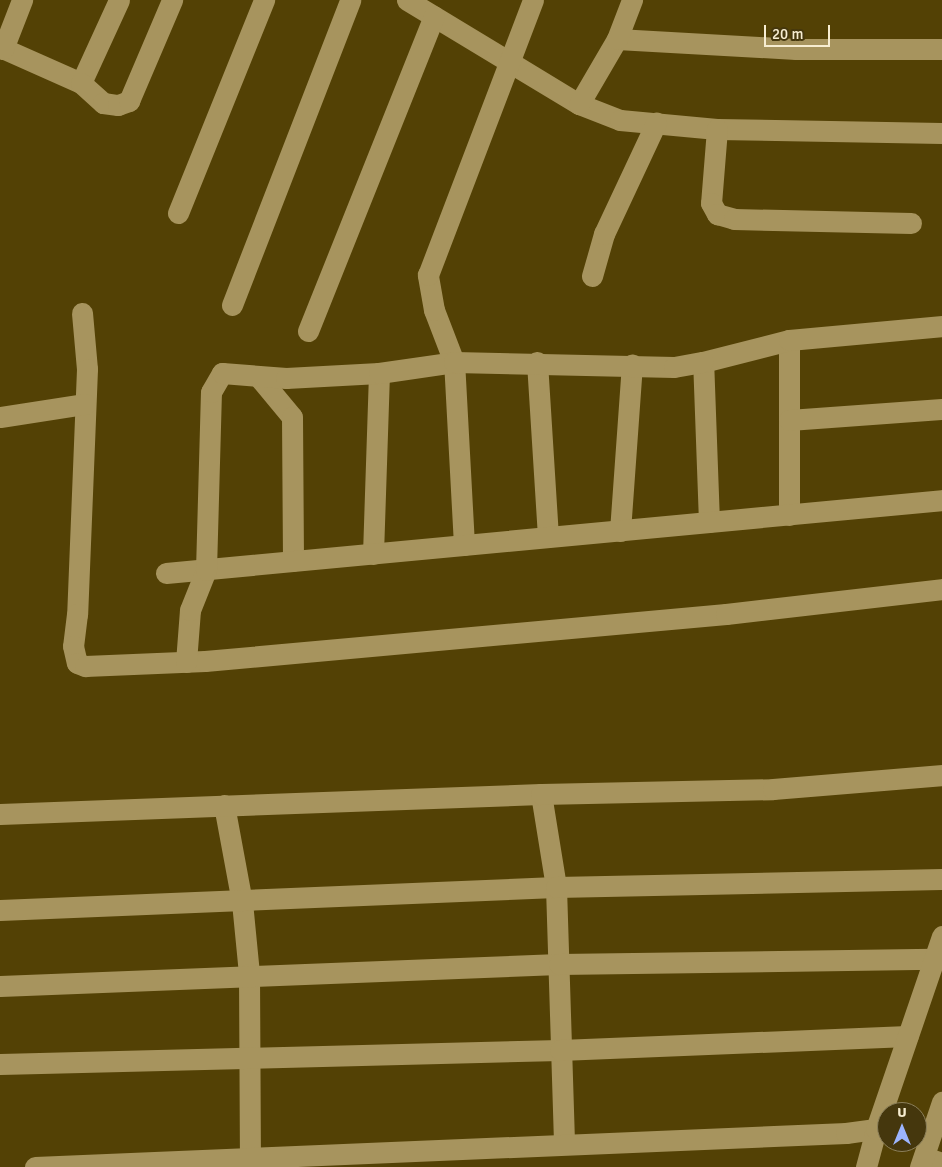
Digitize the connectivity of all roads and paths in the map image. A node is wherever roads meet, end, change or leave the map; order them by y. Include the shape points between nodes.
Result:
1 (22, 0) edge
2 (118, 0) edge
3 (172, 0) edge
4 (264, 0) edge
5 (350, 0) edge
6 (532, 0) edge
7 (632, 0) edge
8 (412, 1) edge
9 (434, 16) junction
10 (617, 38) junction
11 (2, 48) edge
12 (942, 49) edge
13 (510, 62) junction
14 (81, 83) junction
15 (580, 104) junction
16 (656, 123) junction
17 (717, 129) junction
18 (942, 133) edge
19 (178, 213) dead end
20 (912, 224) dead end
21 (592, 276) dead end
22 (232, 305) dead end
23 (82, 313) dead end
24 (942, 326) edge
25 (308, 331) dead end
26 (789, 340) junction
27 (454, 362) junction
28 (537, 362) junction
29 (703, 362) junction
30 (632, 364) junction
31 (379, 373) junction
32 (258, 376) junction
33 (86, 404) junction
34 (942, 409) edge
35 (0, 417) edge
36 (789, 420) junction
37 (942, 500) edge
38 (789, 515) junction
39 (709, 522) junction
40 (620, 531) junction
41 (548, 537) junction
42 (464, 545) junction
43 (373, 554) junction
44 (293, 561) junction
45 (206, 570) junction
46 (166, 573) dead end
47 (942, 589) edge
48 (186, 662) junction
49 (942, 775) edge
50 (541, 794) junction
51 (224, 805) junction
52 (0, 814) edge
53 (942, 879) edge
54 (556, 887) junction
55 (242, 902) junction
56 (0, 910) edge
57 (942, 936) edge
58 (934, 960) junction
59 (559, 964) junction
60 (248, 974) junction
61 (0, 986) edge
62 (908, 1036) junction
63 (560, 1050) junction
64 (248, 1057) junction
65 (0, 1064) edge
66 (942, 1102) edge
67 (876, 1130) junction
68 (564, 1144) junction
69 (476, 1158) edge
70 (248, 1162) edge
71 (928, 1162) edge
72 (34, 1167) edge
73 (866, 1167) edge

1 - 11 street
2 - 14 street
3 - 14 street via 129,101 118,105 103,103
4 - 19 street
5 - 22 street
6 - 13 street
7 - 10 street
8 - 9 street
9 - 13 street
9 - 25 street
10 - 12 street via 796,50
10 - 15 street
11 - 14 street
13 - 15 street
13 - 27 street via 428,275 434,310
15 - 16 street via 620,120
16 - 17 street
16 - 21 street via 604,234
17 - 18 street
17 - 20 street via 711,203 717,214 734,219
23 - 33 street
24 - 26 street
26 - 29 street
26 - 36 street
27 - 28 street
27 - 31 street
27 - 42 street
28 - 30 street
28 - 41 street
29 - 30 street via 674,367
29 - 39 street
30 - 40 street
31 - 32 street via 286,378
31 - 43 street
32 - 44 street via 292,418
32 - 45 street via 222,373 210,392
33 - 35 street
33 - 48 street via 73,646 77,663 86,666
34 - 36 street
36 - 38 street
37 - 38 street
38 - 39 street
39 - 40 street
40 - 41 street
41 - 42 street
42 - 43 street
43 - 44 street
44 - 45 street
45 - 46 street
45 - 48 street via 190,610
47 - 48 street via 726,614
49 - 50 street via 773,789
50 - 51 street
50 - 54 street
51 - 52 street
51 - 55 street
53 - 54 street
54 - 55 street
54 - 59 street
55 - 56 street
55 - 60 street
57 - 58 street
58 - 59 street
58 - 62 street
59 - 60 street
59 - 63 street
60 - 61 street
60 - 64 street
62 - 63 street
62 - 67 street
63 - 64 street
63 - 68 street
64 - 65 street
64 - 70 street
66 - 71 street
67 - 68 street via 846,1134
67 - 73 street
68 - 69 street
69 - 70 street
70 - 72 street

